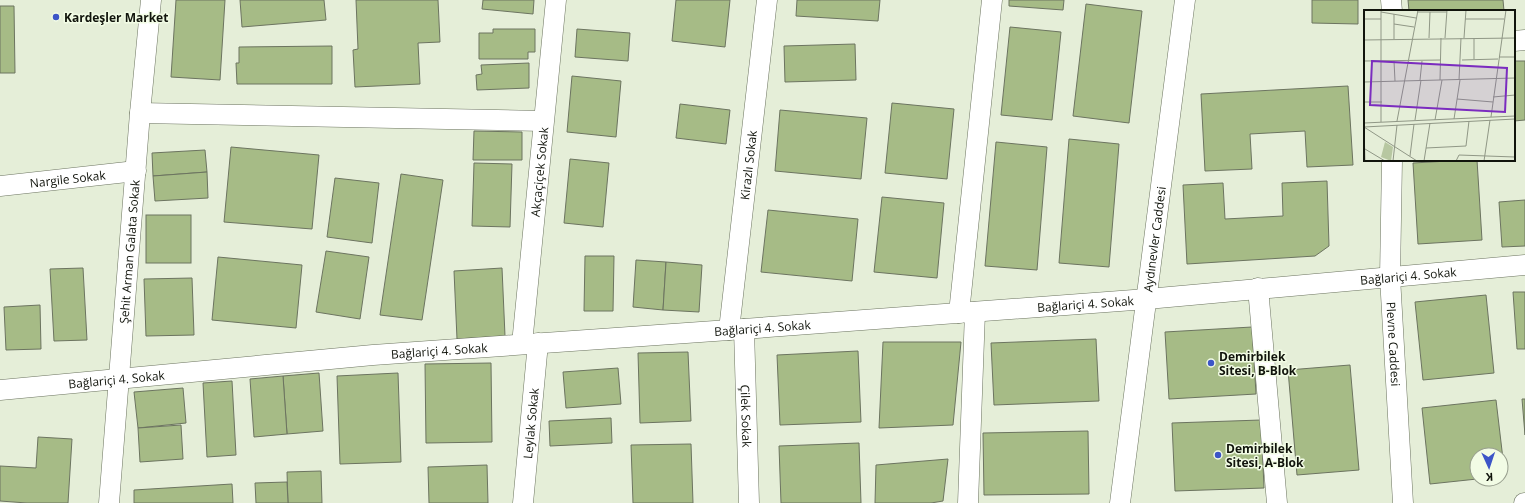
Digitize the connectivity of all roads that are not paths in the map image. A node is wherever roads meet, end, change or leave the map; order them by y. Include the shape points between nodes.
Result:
1 (151, 0) edge
2 (556, 0) edge
3 (767, 0) edge
4 (992, 0) edge
5 (1185, 0) edge
6 (1391, 0) edge
7 (1392, 10) edge
8 (1525, 40) edge
9 (1515, 41) edge
10 (140, 113) junction
11 (543, 121) junction
12 (1392, 161) edge
13 (136, 171) junction
14 (0, 186) edge
15 (1525, 265) edge
16 (1390, 277) junction
17 (1258, 288) junction
18 (1147, 299) junction
19 (967, 312) junction
20 (736, 329) junction
21 (530, 344) junction
22 (120, 379) junction
23 (0, 390) edge
24 (109, 503) edge
25 (523, 503) edge
26 (749, 503) edge
27 (968, 503) edge
28 (1120, 503) edge
29 (1277, 503) edge
30 (1404, 503) edge

1 - 10 street, Şehit Arman Galata Sokak
2 - 11 street, Akçaçiçek Sokak
3 - 20 street, Kirazlı Sokak
4 - 19 street
5 - 18 street, Aydınevler Caddesi
6 - 7 street
8 - 9 street
10 - 11 street
10 - 13 street, Şehit Arman Galata Sokak
11 - 21 street, Akçaçiçek Sokak
12 - 16 street, Plevne Caddesi
13 - 14 street, Nargile Sokak
13 - 22 street, Şehit Arman Galata Sokak
15 - 16 street, Bağlariçi 4. Sokak
16 - 17 street, Bağlariçi 4. Sokak
16 - 30 street, Plevne Caddesi
17 - 18 street, Bağlariçi 4. Sokak
17 - 29 street
18 - 19 street, Bağlariçi 4. Sokak
18 - 28 street, Aydınevler Caddesi
19 - 20 street, Bağlariçi 4. Sokak
19 - 27 street
20 - 21 street, Bağlariçi 4. Sokak
20 - 26 street, Çilek Sokak
21 - 22 street, Bağlariçi 4. Sokak via 373,355
21 - 25 street, Leylak Sokak
22 - 23 street, Bağlariçi 4. Sokak
22 - 24 street, Şehit Arman Galata Sokak

